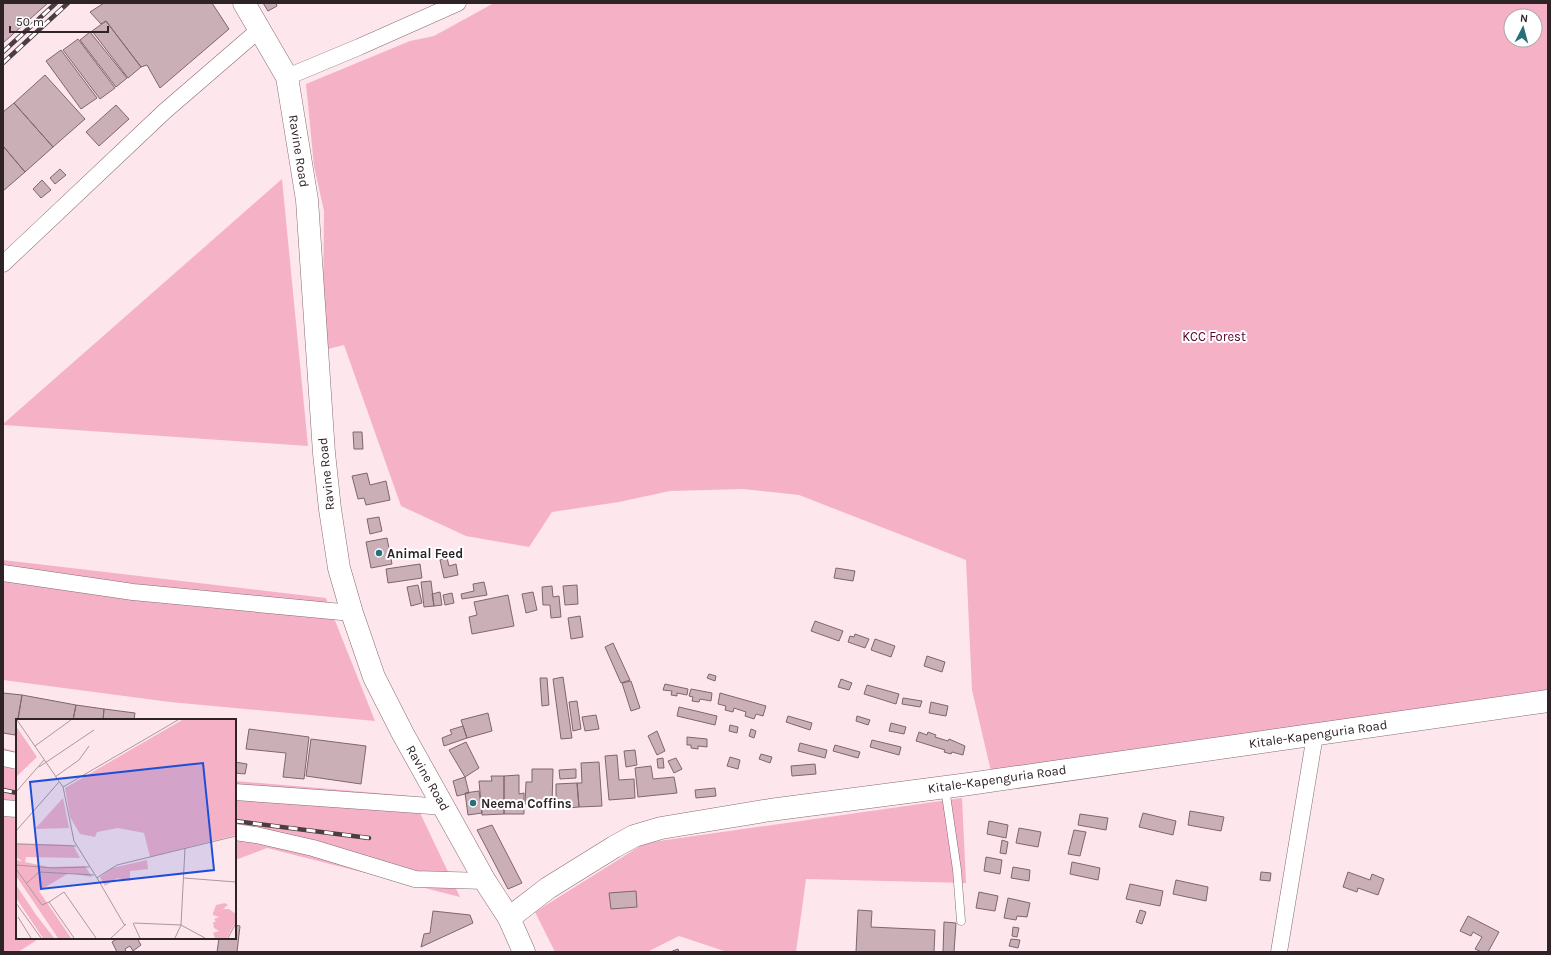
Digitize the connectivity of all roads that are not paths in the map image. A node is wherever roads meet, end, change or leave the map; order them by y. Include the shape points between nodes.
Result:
1 (244, 3) edge
2 (458, 3) edge
3 (260, 29) junction
4 (287, 77) junction
5 (3, 264) edge
6 (3, 573) edge
7 (352, 613) junction
8 (1548, 702) edge
9 (1315, 735) junction
10 (3, 758) edge
11 (16, 761) edge
12 (945, 787) junction
13 (236, 792) edge
14 (445, 807) junction
15 (3, 808) edge
16 (16, 809) edge
17 (236, 832) edge
18 (485, 881) junction
19 (508, 918) junction
20 (961, 921) dead end
21 (524, 952) edge
22 (1279, 952) edge

1 - 3 main road, Ravine Road
2 - 4 street
3 - 4 main road, Ravine Road
3 - 5 street via 165,110
4 - 7 main road, Ravine Road via 307,200 330,510 339,568
6 - 7 street via 133,592
7 - 14 main road, Ravine Road via 383,694
8 - 9 main road, Kitale-Kapenguria Road
9 - 12 main road, Kitale-Kapenguria Road
9 - 22 street
10 - 11 street
12 - 19 main road, Kitale-Kapenguria Road via 770,810 661,828 634,836 548,888
12 - 20 lane via 957,870
13 - 14 street
14 - 18 main road, Ravine Road
15 - 16 street
17 - 18 street via 312,848 415,879
18 - 19 main road, Ravine Road
19 - 21 main road

